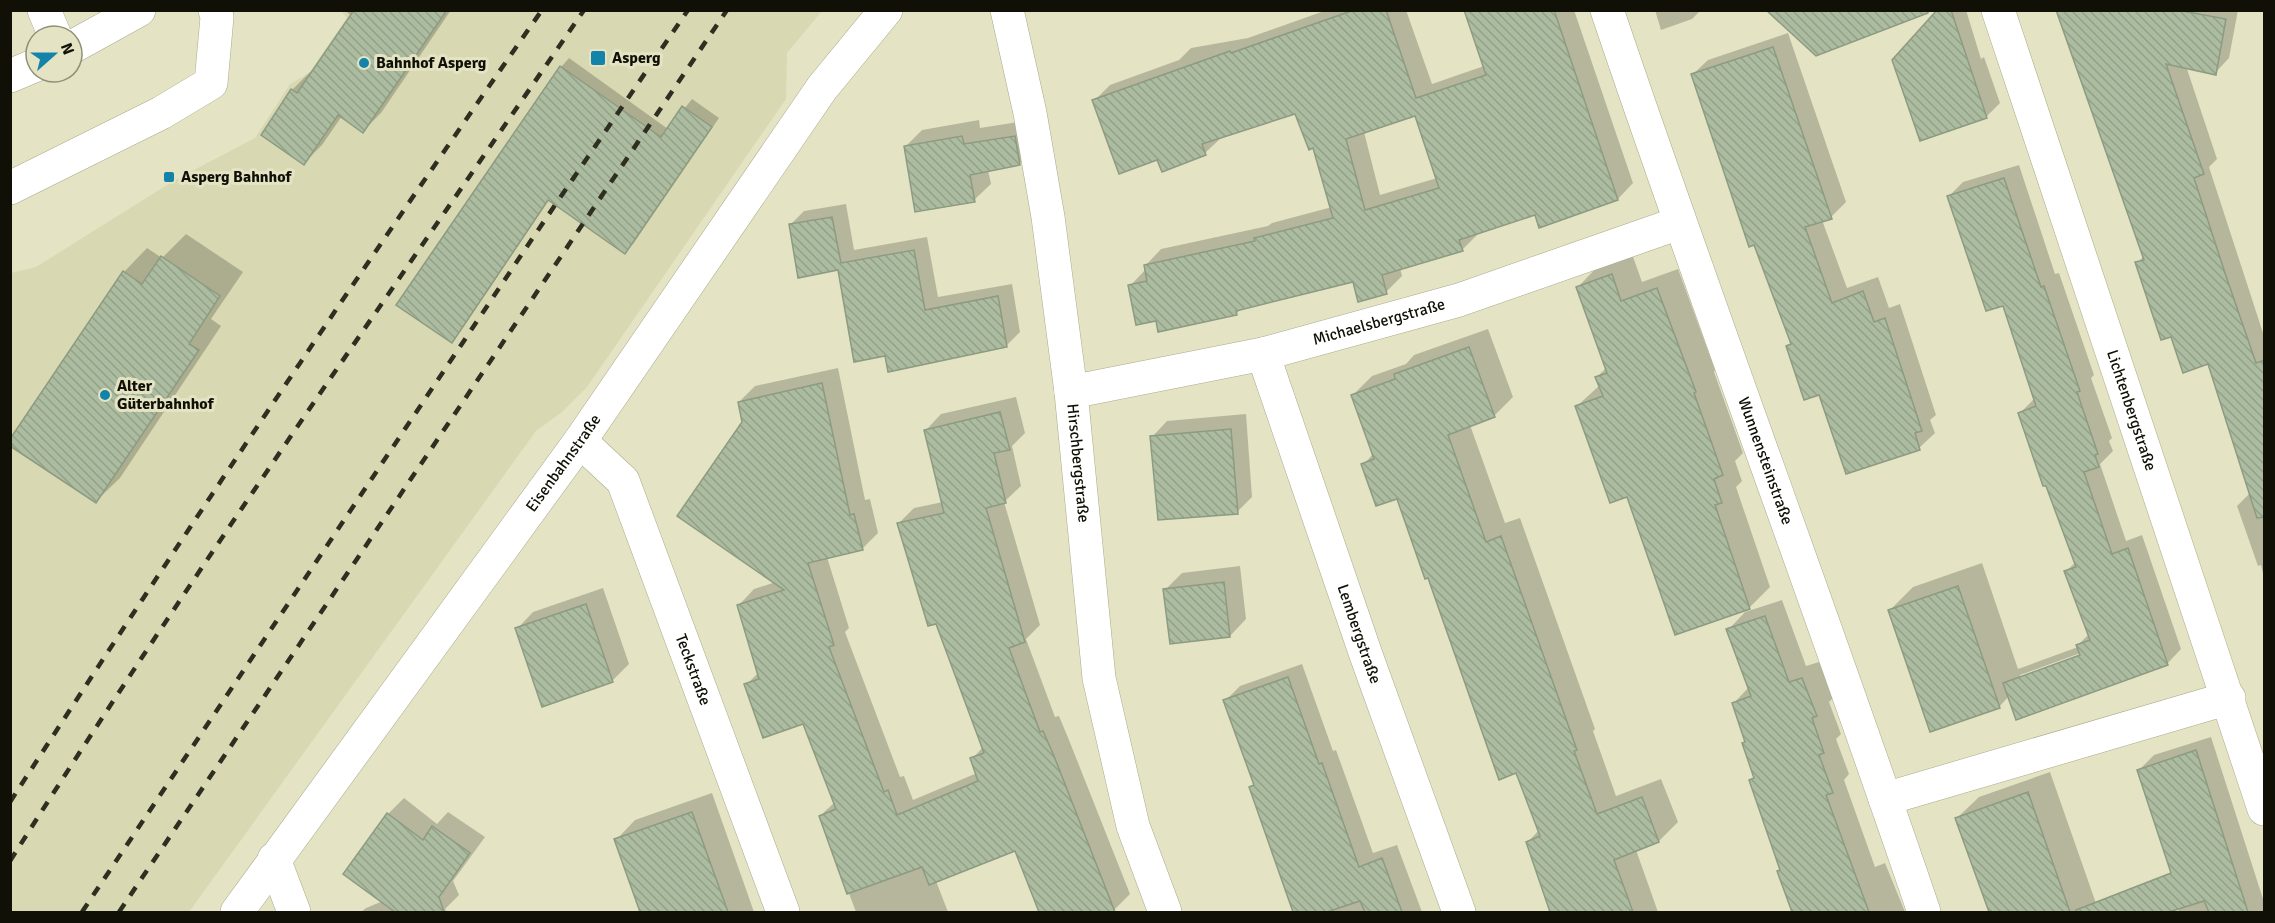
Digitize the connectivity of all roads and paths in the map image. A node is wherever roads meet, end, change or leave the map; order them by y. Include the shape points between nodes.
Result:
1 (44, 10) edge
2 (139, 10) edge
3 (215, 10) edge
4 (886, 10) edge
5 (1007, 10) edge
6 (1607, 10) edge
7 (1998, 10) edge
8 (50, 24) edge
9 (84, 40) edge
10 (24, 70) edge
11 (10, 76) edge
12 (10, 188) edge
13 (1679, 223) junction
14 (1263, 354) junction
15 (1071, 392) junction
16 (580, 441) junction
17 (2229, 698) junction
18 (1886, 799) junction
19 (2265, 809) edge
20 (274, 859) junction
21 (237, 912) edge
22 (294, 912) edge
23 (783, 912) edge
24 (1165, 912) edge
25 (1459, 912) edge
26 (1924, 912) edge

1 - 8 street
2 - 9 street
3 - 12 street via 211,82 161,113
4 - 16 street, Eisenbahnstraße via 822,88
5 - 15 street, Hirschbergstraße via 1046,206
6 - 13 street, Wunnensteinstraße
7 - 17 street, Lichtenbergstraße
10 - 11 street
13 - 14 street, Michaelsbergstraße via 1459,300
13 - 18 street, Wunnensteinstraße
14 - 15 street, Michaelsbergstraße
14 - 25 street, Lembergstraße
15 - 24 street, Hirschbergstraße via 1099,678 1133,826
16 - 20 street, Eisenbahnstraße
16 - 23 street, Teckstraße via 623,481
17 - 18 street
17 - 19 street, Lichtenbergstraße
18 - 26 street, Wunnensteinstraße
20 - 21 street, Eisenbahnstraße
20 - 22 street

